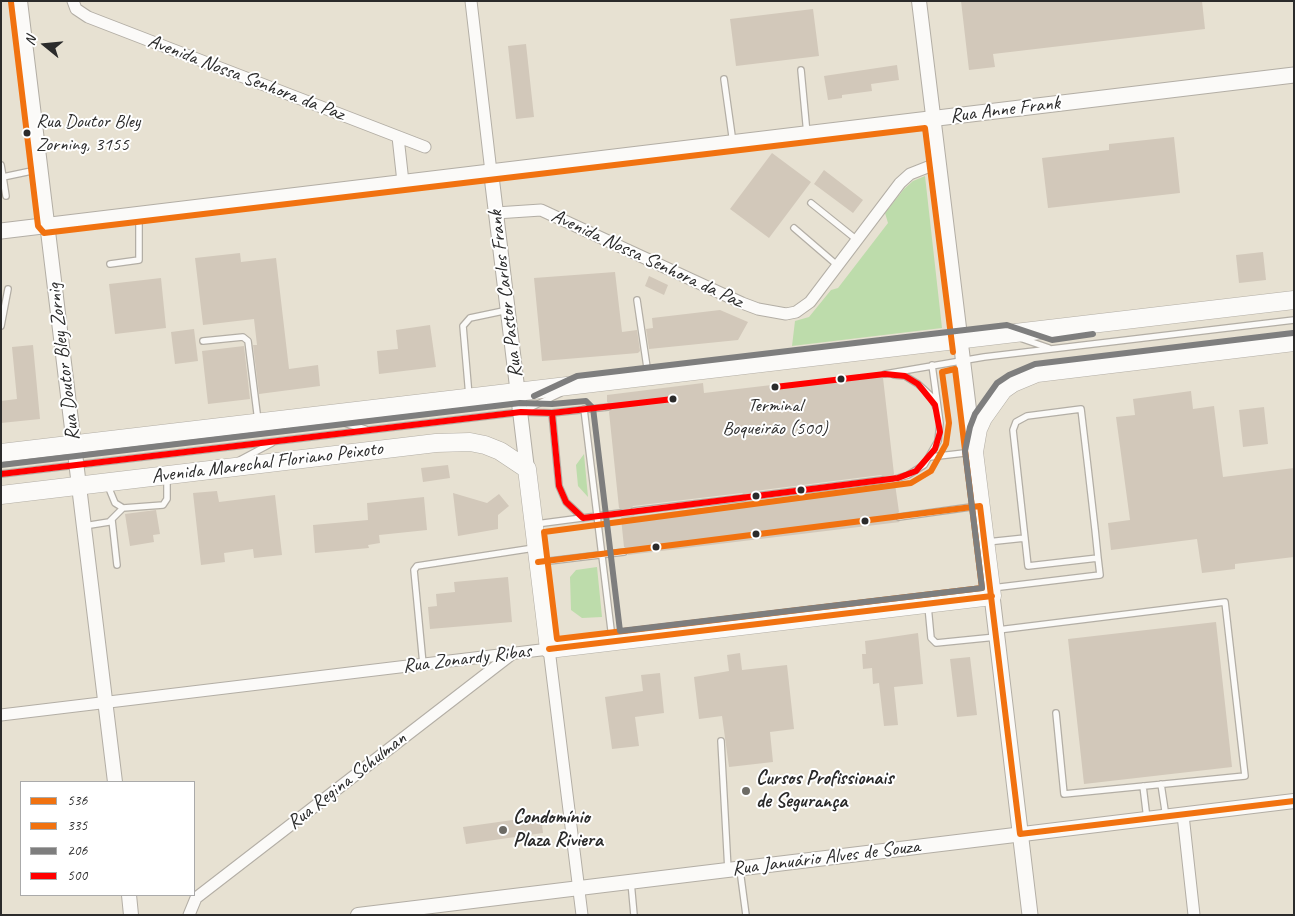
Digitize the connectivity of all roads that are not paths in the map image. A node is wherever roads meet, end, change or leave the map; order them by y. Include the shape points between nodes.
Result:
1 (20, 1) edge
2 (73, 1) edge
3 (471, 1) edge
4 (919, 1) edge
5 (801, 70) dead end
6 (1294, 75) edge
7 (724, 79) dead end
8 (932, 118) junction
9 (807, 134) junction
10 (398, 137) junction
11 (733, 143) junction
12 (425, 147) dead end
13 (938, 163) junction
14 (1, 164) edge
15 (41, 169) junction
16 (491, 172) junction
17 (3, 177) junction
18 (403, 182) junction
19 (6, 196) dead end
20 (811, 203) dead end
21 (496, 213) junction
22 (139, 214) junction
23 (47, 225) junction
24 (794, 228) dead end
25 (1, 230) edge
26 (856, 240) junction
27 (110, 264) dead end
28 (838, 265) junction
29 (8, 289) dead end
30 (637, 300) dead end
31 (1294, 300) edge
32 (508, 310) junction
33 (1294, 320) edge
34 (1, 326) edge
35 (1008, 334) junction
36 (960, 340) junction
37 (203, 342) dead end
38 (1294, 342) edge
39 (1051, 348) junction
40 (962, 360) junction
41 (932, 365) junction
42 (648, 377) junction
43 (578, 385) junction
44 (518, 392) junction
45 (469, 398) junction
46 (608, 406) dead end
47 (584, 410) junction
48 (520, 412) junction
49 (552, 413) junction
50 (938, 414) junction
51 (309, 417) junction
52 (258, 423) junction
53 (369, 430) junction
54 (276, 441) junction
55 (74, 444) junction
56 (974, 452) junction
57 (1, 453) edge
58 (930, 457) junction
59 (76, 465) junction
60 (228, 468) junction
61 (527, 469) junction
62 (1, 474) edge
63 (167, 475) junction
64 (895, 479) dead end
65 (882, 480) dead end
66 (106, 482) junction
67 (79, 485) junction
68 (1, 495) edge
69 (756, 496) dead end
70 (743, 498) dead end
71 (980, 506) junction
72 (122, 508) junction
73 (634, 511) dead end
74 (620, 513) dead end
75 (597, 516) junction
76 (899, 517) dead end
77 (583, 518) junction
78 (112, 520) junction
79 (534, 524) junction
80 (84, 526) junction
81 (1025, 538) junction
82 (985, 542) junction
83 (624, 552) dead end
84 (602, 554) junction
85 (538, 555) junction
86 (1098, 558) junction
87 (117, 565) dead end
88 (991, 592) junction
89 (928, 603) junction
90 (996, 633) junction
91 (612, 641) junction
92 (549, 649) junction
93 (514, 653) junction
94 (423, 664) junction
95 (105, 702) junction
96 (1056, 713) dead end
97 (1, 715) edge
98 (722, 741) dead end
99 (115, 781) edge
100 (1161, 784) junction
101 (1144, 786) junction
102 (1294, 801) edge
103 (1182, 814) junction
104 (1166, 817) junction
105 (1147, 819) junction
106 (1020, 834) junction
107 (734, 869) junction
108 (631, 882) junction
109 (579, 888) junction
110 (129, 896) edge
111 (131, 915) edge
112 (189, 915) edge
113 (358, 915) edge
114 (582, 915) edge
115 (634, 915) edge
116 (746, 915) edge
117 (1030, 915) edge
118 (1194, 915) edge

1 - 15 street, Rua Doutor Bley Zornig
2 - 10 street, Avenida Nossa Senhora da Paz via 76,9 88,17
3 - 16 street, Rua Pastor Carlos Frank
4 - 8 street
5 - 9 lane
6 - 8 main road, Rua Anne Frank
7 - 11 lane
8 - 9 main road, Rua Anne Frank
8 - 13 street
9 - 11 main road, Rua Anne Frank
10 - 12 street, Avenida Nossa Senhora da Paz
10 - 18 street
11 - 16 main road, Rua Anne Frank
13 - 26 street via 910,174 900,183
13 - 36 street
14 - 17 lane
15 - 17 lane
15 - 23 street, Rua Doutor Bley Zornig
16 - 18 main road, Rua Anne Frank
16 - 21 street, Rua Pastor Carlos Frank
17 - 19 lane
18 - 22 main road, Rua Anne Frank
20 - 26 lane
21 - 28 street, Avenida Nossa Senhora da Paz via 541,210 742,304 773,313 796,312 810,302
21 - 32 street, Rua Pastor Carlos Frank
22 - 23 main road, Rua Anne Frank
22 - 27 lane via 139,260
23 - 25 main road, Rua Anne Frank
23 - 55 street, Rua Doutor Bley Zornig
24 - 28 lane
26 - 28 street
29 - 34 lane
30 - 42 lane
31 - 35 main road, Avenida Marechal Floriano Peixoto
32 - 44 street, Rua Pastor Carlos Frank
32 - 45 lane via 470,318 463,326
33 - 39 lane
35 - 36 main road, Avenida Marechal Floriano Peixoto
35 - 39 lane
36 - 40 street
36 - 42 main road, Avenida Marechal Floriano Peixoto
37 - 52 lane via 243,337 248,341
38 - 56 main road via 1025,377 1003,390 988,408 978,429
39 - 40 lane
40 - 41 lane
40 - 56 street
41 - 50 lane
41 - 50 lane via 885,374 905,376 918,384 930,396
42 - 43 main road, Avenida Marechal Floriano Peixoto
43 - 44 main road, Avenida Marechal Floriano Peixoto
43 - 48 lane
44 - 45 main road, Avenida Marechal Floriano Peixoto
44 - 48 street, Rua Pastor Carlos Frank
45 - 51 main road, Avenida Marechal Floriano Peixoto
46 - 47 lane
47 - 49 lane
47 - 75 lane
48 - 49 lane
48 - 53 lane
48 - 61 street, Rua Pastor Carlos Frank
49 - 77 lane via 559,486 566,502
50 - 58 lane via 940,432
51 - 52 main road, Avenida Marechal Floriano Peixoto
51 - 53 lane
52 - 55 main road, Avenida Marechal Floriano Peixoto
53 - 54 lane
54 - 59 lane
54 - 60 lane
55 - 57 main road, Avenida Marechal Floriano Peixoto
55 - 59 street, Rua Doutor Bley Zornig
56 - 58 lane
56 - 71 main road
58 - 64 lane via 916,471
59 - 62 lane
59 - 67 street, Rua Doutor Bley Zornig
60 - 61 main road, Avenida Marechal Floriano Peixoto via 452,441 485,445
60 - 63 main road, Avenida Marechal Floriano Peixoto
61 - 79 main road, Rua Pastor Carlos Frank
63 - 66 main road, Avenida Marechal Floriano Peixoto
63 - 72 lane via 166,503
65 - 69 lane
66 - 67 main road, Avenida Marechal Floriano Peixoto
66 - 72 lane via 115,503
67 - 68 main road, Avenida Marechal Floriano Peixoto
67 - 80 street, Rua Doutor Bley Zornig
70 - 73 lane
71 - 76 lane
71 - 82 main road
72 - 78 lane
74 - 75 lane
75 - 77 lane
75 - 84 lane
77 - 79 lane
78 - 80 lane
78 - 87 lane
79 - 85 main road, Rua Pastor Carlos Frank
80 - 95 street, Rua Doutor Bley Zornig
81 - 82 lane
81 - 86 lane via 1028,566
81 - 86 lane via 1013,430 1016,422 1027,416 1082,409
82 - 88 main road
83 - 84 lane
84 - 85 lane
84 - 91 lane
85 - 92 main road, Rua Pastor Carlos Frank
85 - 94 lane via 417,566 414,570
86 - 88 lane via 1100,575
88 - 89 main road, Rua Zonardy Ribas
88 - 90 main road
89 - 90 lane via 931,638 936,643
89 - 91 main road, Rua Zonardy Ribas
90 - 100 lane via 1225,602 1245,776
90 - 106 main road
91 - 92 main road, Rua Zonardy Ribas
92 - 93 street, Rua Zonardy Ribas
92 - 109 street, Rua Pastor Carlos Frank
93 - 94 street, Rua Zonardy Ribas
93 - 112 street, Rua Regina Schulman via 196,898
94 - 95 street, Rua Zonardy Ribas
95 - 97 street, Rua Zonardy Ribas
95 - 99 street, Rua Doutor Bley Zornig
96 - 101 lane via 1064,794
98 - 107 lane
100 - 101 lane
100 - 104 lane
101 - 105 lane
102 - 103 street, Rua Januário Alves de Souza
103 - 104 street, Rua Januário Alves de Souza
103 - 118 street
104 - 105 street, Rua Januário Alves de Souza
105 - 106 street, Rua Januário Alves de Souza
106 - 107 street, Rua Januário Alves de Souza
106 - 117 main road
107 - 108 street, Rua Januário Alves de Souza
107 - 116 lane
108 - 109 street, Rua Januário Alves de Souza
108 - 115 lane
109 - 113 street, Rua Januário Alves de Souza
109 - 114 street, Rua Pastor Carlos Frank
110 - 111 street

